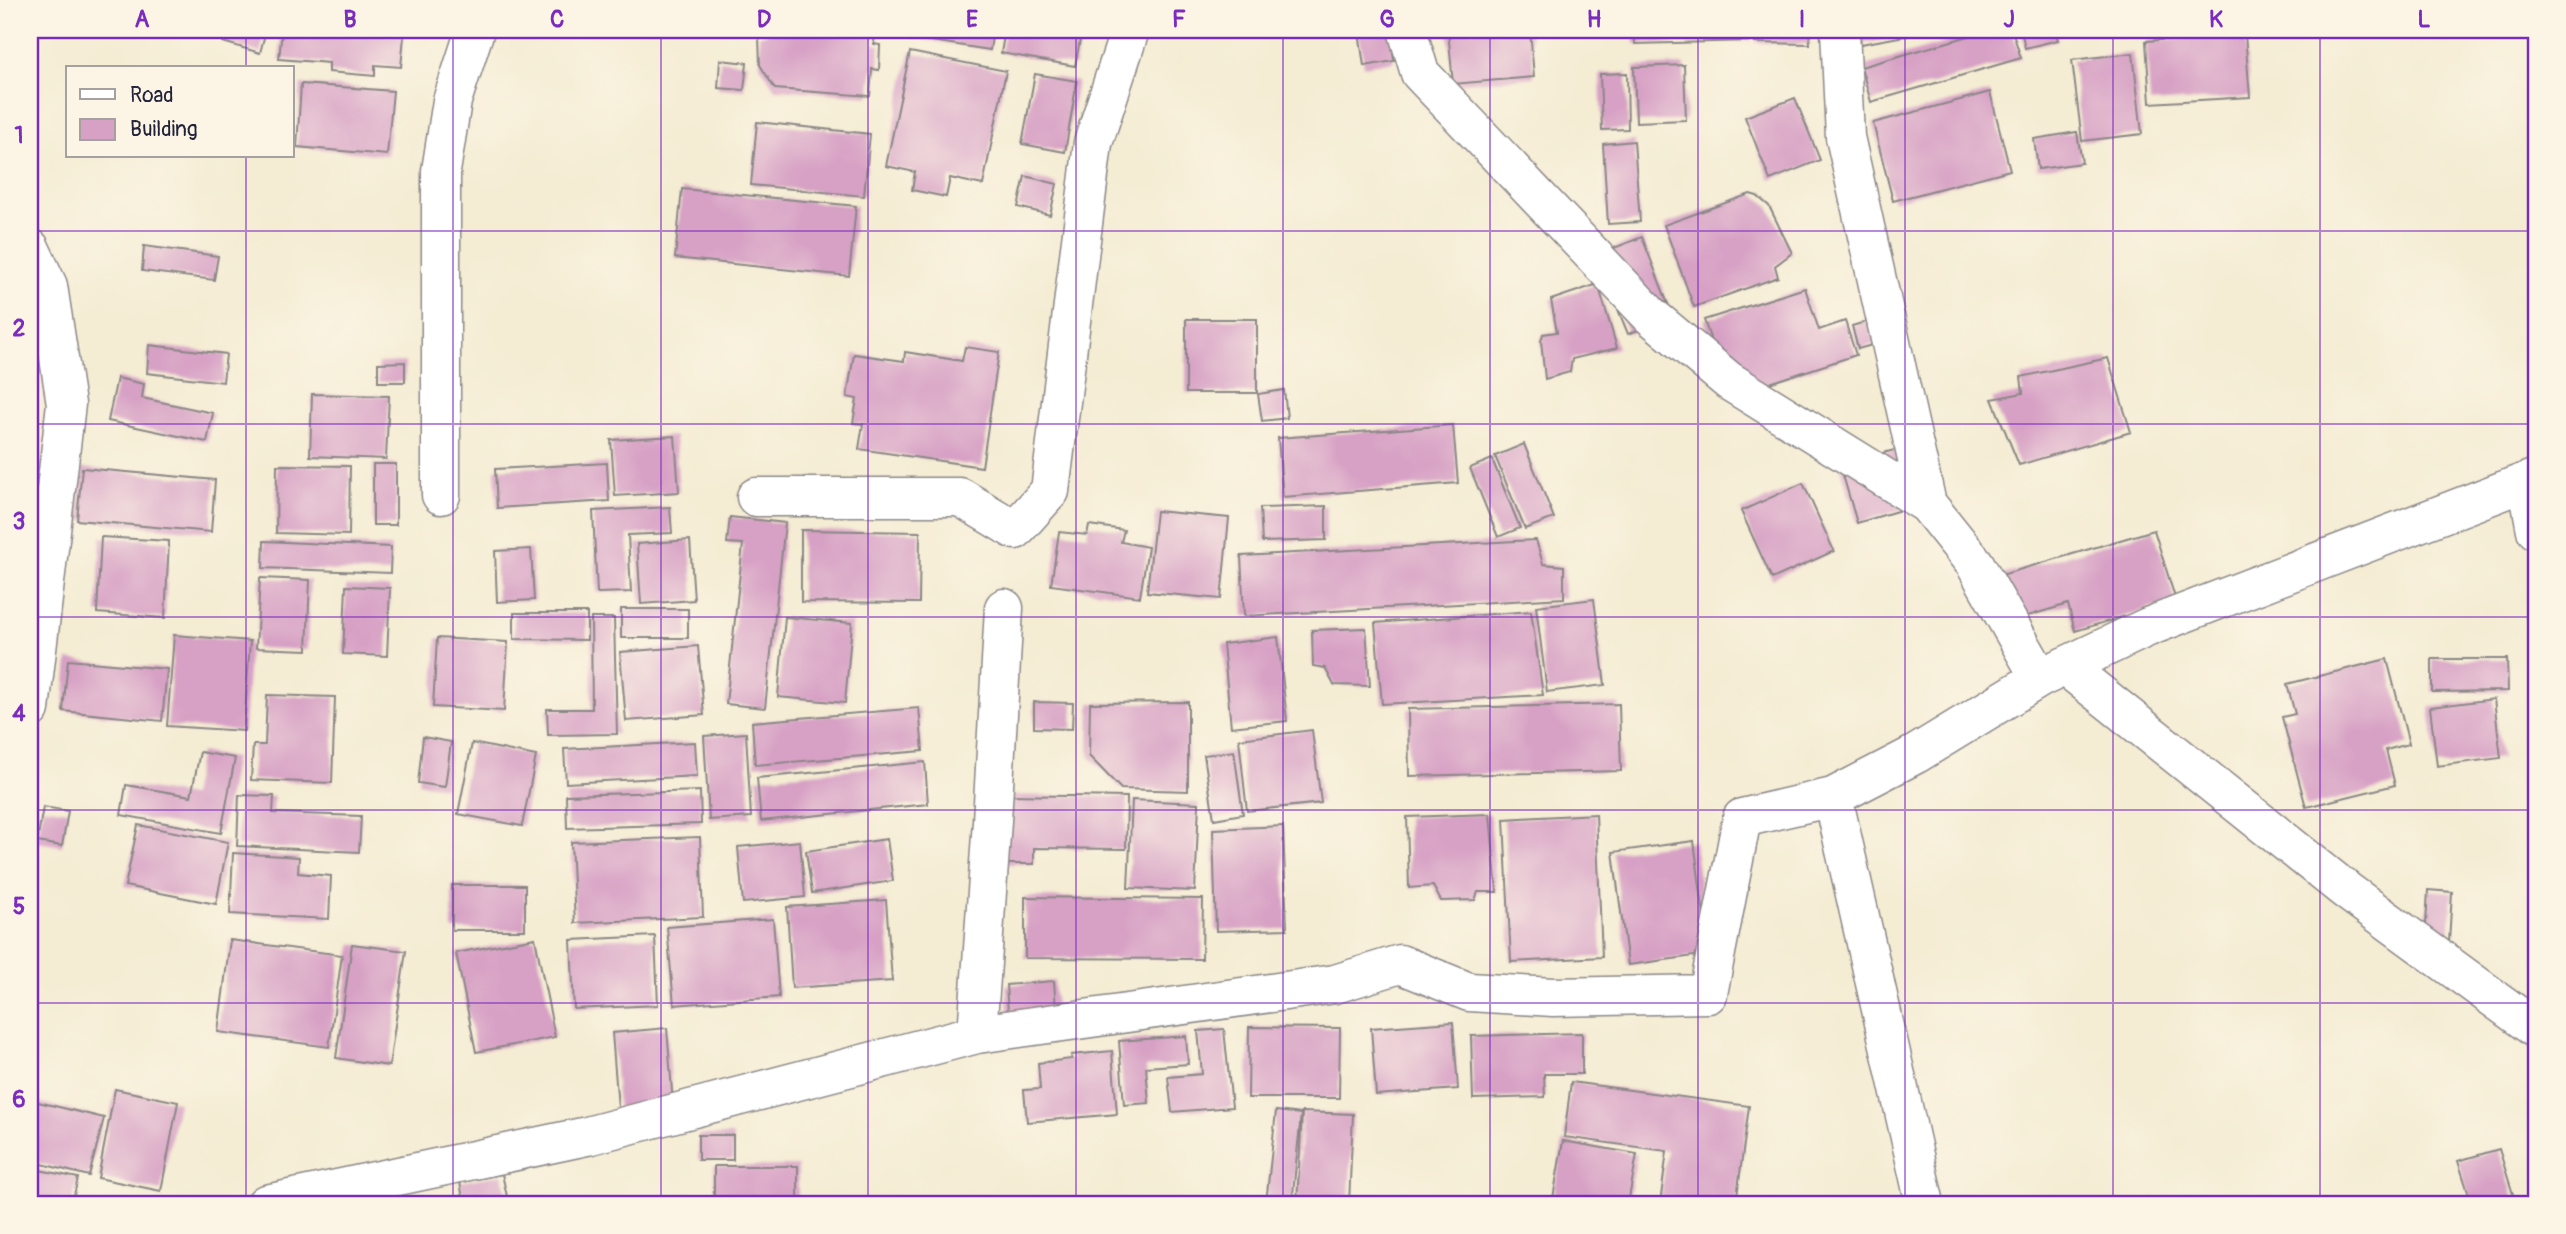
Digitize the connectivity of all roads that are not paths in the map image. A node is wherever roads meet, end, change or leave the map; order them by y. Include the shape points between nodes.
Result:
1 (475, 30) edge
2 (1130, 30) edge
3 (1407, 30) edge
4 (1840, 30) edge
5 (30, 248) edge
6 (2532, 480) edge
7 (441, 495) dead end
8 (756, 496) dead end
9 (1927, 504) junction
10 (2536, 530) edge
11 (1004, 608) dead end
12 (2052, 672) junction
13 (30, 709) edge
14 (1833, 797) junction
15 (2536, 1029) edge
16 (977, 1034) junction
17 (266, 1204) edge
18 (1925, 1204) edge

1 - 7 street via 452,101 441,171
2 - 8 street via 1093,143 1050,491 1015,530 960,497
3 - 9 street via 1420,73 1651,316 1730,381
4 - 9 street via 1845,136
5 - 13 street via 48,286 66,404
6 - 10 street
6 - 12 street via 2148,627
9 - 12 street
11 - 16 street
12 - 14 street via 1916,754
12 - 15 street
14 - 16 street via 1742,818 1708,994 1553,998 1469,992 1400,964 1335,984
14 - 18 street
16 - 17 street via 587,1136

